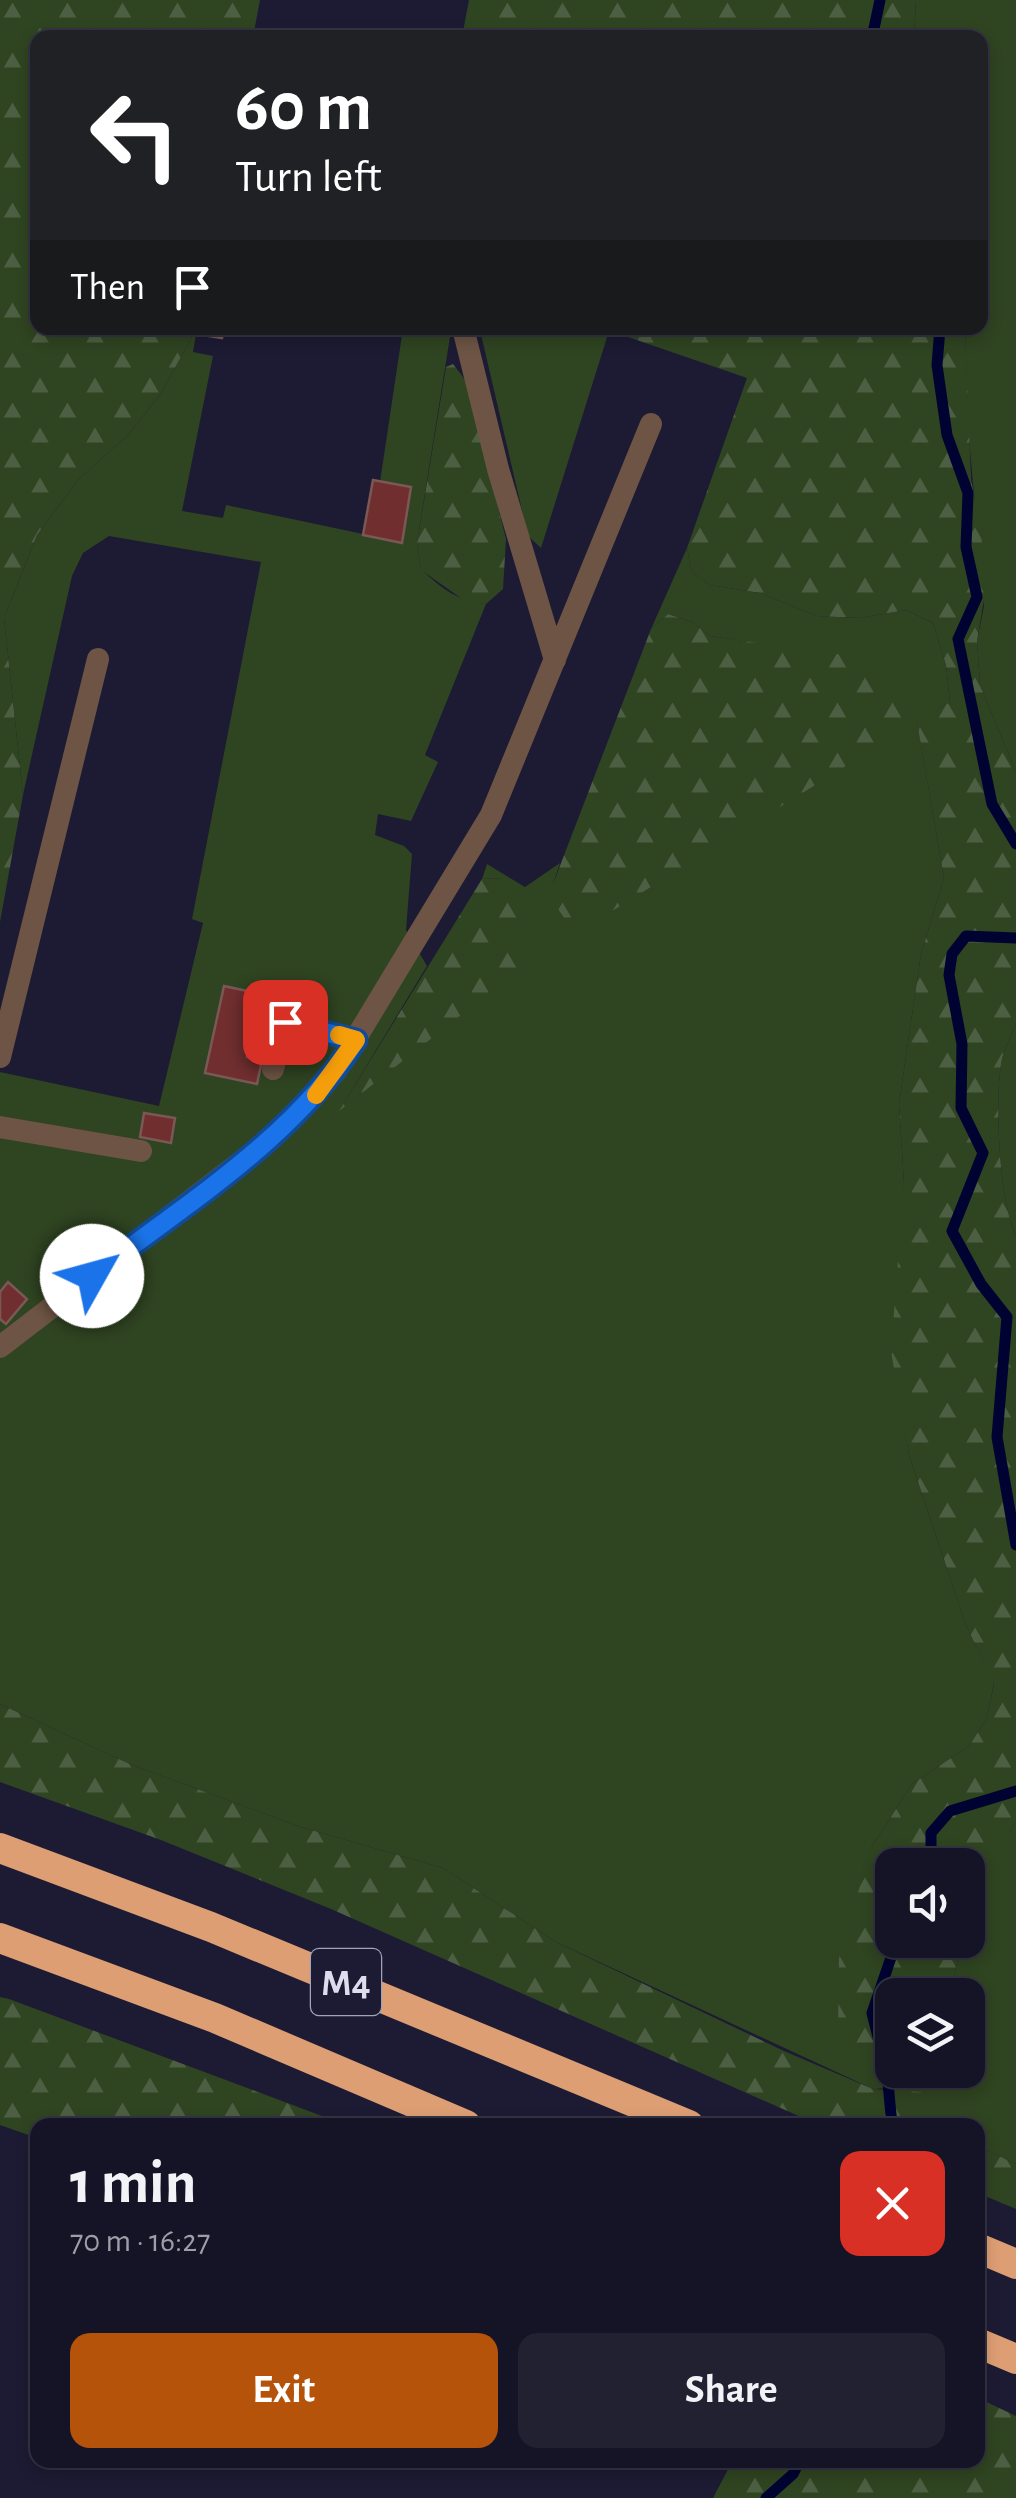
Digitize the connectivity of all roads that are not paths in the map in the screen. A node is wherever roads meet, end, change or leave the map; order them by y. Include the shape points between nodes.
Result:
1 (465, 335) edge
2 (651, 424) dead end
3 (98, 659) dead end
4 (555, 660) junction
5 (356, 1040) junction
6 (0, 1057) edge
7 (274, 1068) dead end
8 (0, 1127) edge
9 (141, 1151) dead end
10 (0, 1348) edge
11 (0, 1848) edge
12 (0, 1938) edge
13 (450, 2118) edge
14 (671, 2118) edge
15 (985, 2251) edge
16 (1016, 2264) edge
17 (985, 2346) edge
18 (1016, 2359) edge

1 - 4 lane
2 - 4 lane
3 - 6 lane
4 - 5 lane via 491,815
5 - 7 lane via 285,1022
5 - 10 lane via 278,1134
8 - 9 lane
11 - 14 highway, M4 via 229,1934
12 - 13 highway, M4 via 214,2018
15 - 16 highway
17 - 18 highway

